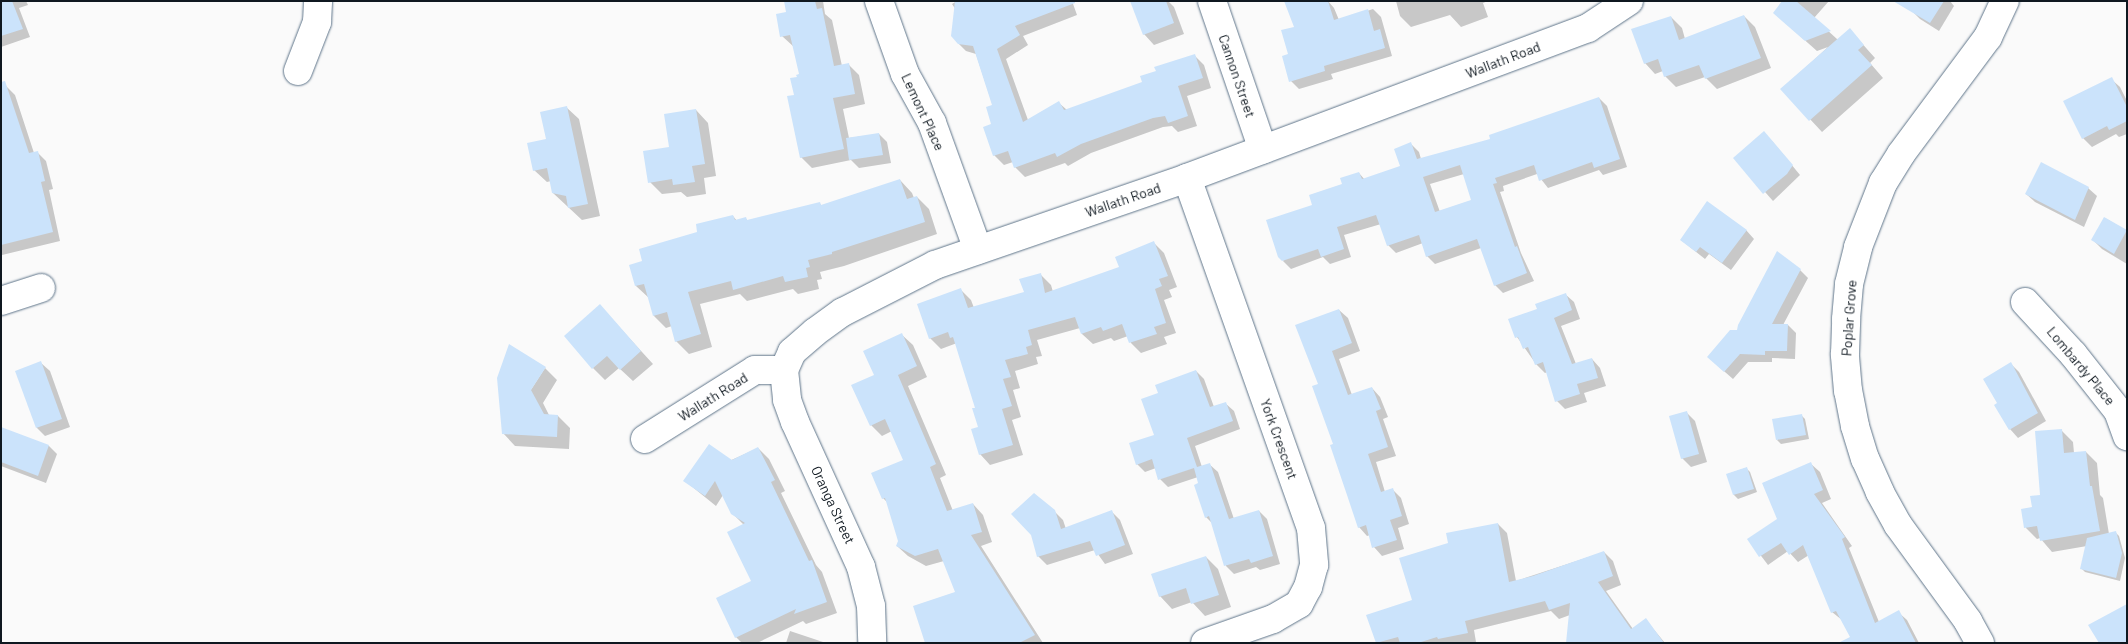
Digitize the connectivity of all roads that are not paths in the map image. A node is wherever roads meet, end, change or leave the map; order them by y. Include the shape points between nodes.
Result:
1 (318, 1) edge
2 (879, 1) edge
3 (1212, 1) edge
4 (1629, 1) edge
5 (2005, 1) edge
6 (298, 71) dead end
7 (1263, 150) junction
8 (1187, 178) junction
9 (978, 250) junction
10 (41, 288) dead end
11 (1, 300) edge
12 (2025, 302) dead end
13 (784, 370) junction
14 (2127, 436) edge
15 (645, 439) dead end
16 (872, 643) edge
17 (1205, 643) edge
18 (1980, 643) edge

1 - 6 street via 317,22
2 - 9 street, Lemont Place via 905,74 932,124
3 - 7 street, Cannon Street
4 - 7 street, Wallath Road via 1588,28
5 - 18 street, Poplar Grove via 1988,37 1883,183 1858,248 1849,284 1846,328 1848,391 1865,459 1898,525 1968,621
7 - 8 street, Wallath Road
8 - 9 street, Wallath Road
8 - 17 street, York Crescent via 1311,528 1314,565 1299,604 1273,619
9 - 13 street, Wallath Road via 935,265 843,312 792,352
10 - 11 street
12 - 14 street, Lombardy Place via 2073,354 2118,411
13 - 15 street, Wallath Road via 756,370
13 - 16 street, Oranga Street via 786,400 861,567 871,606

